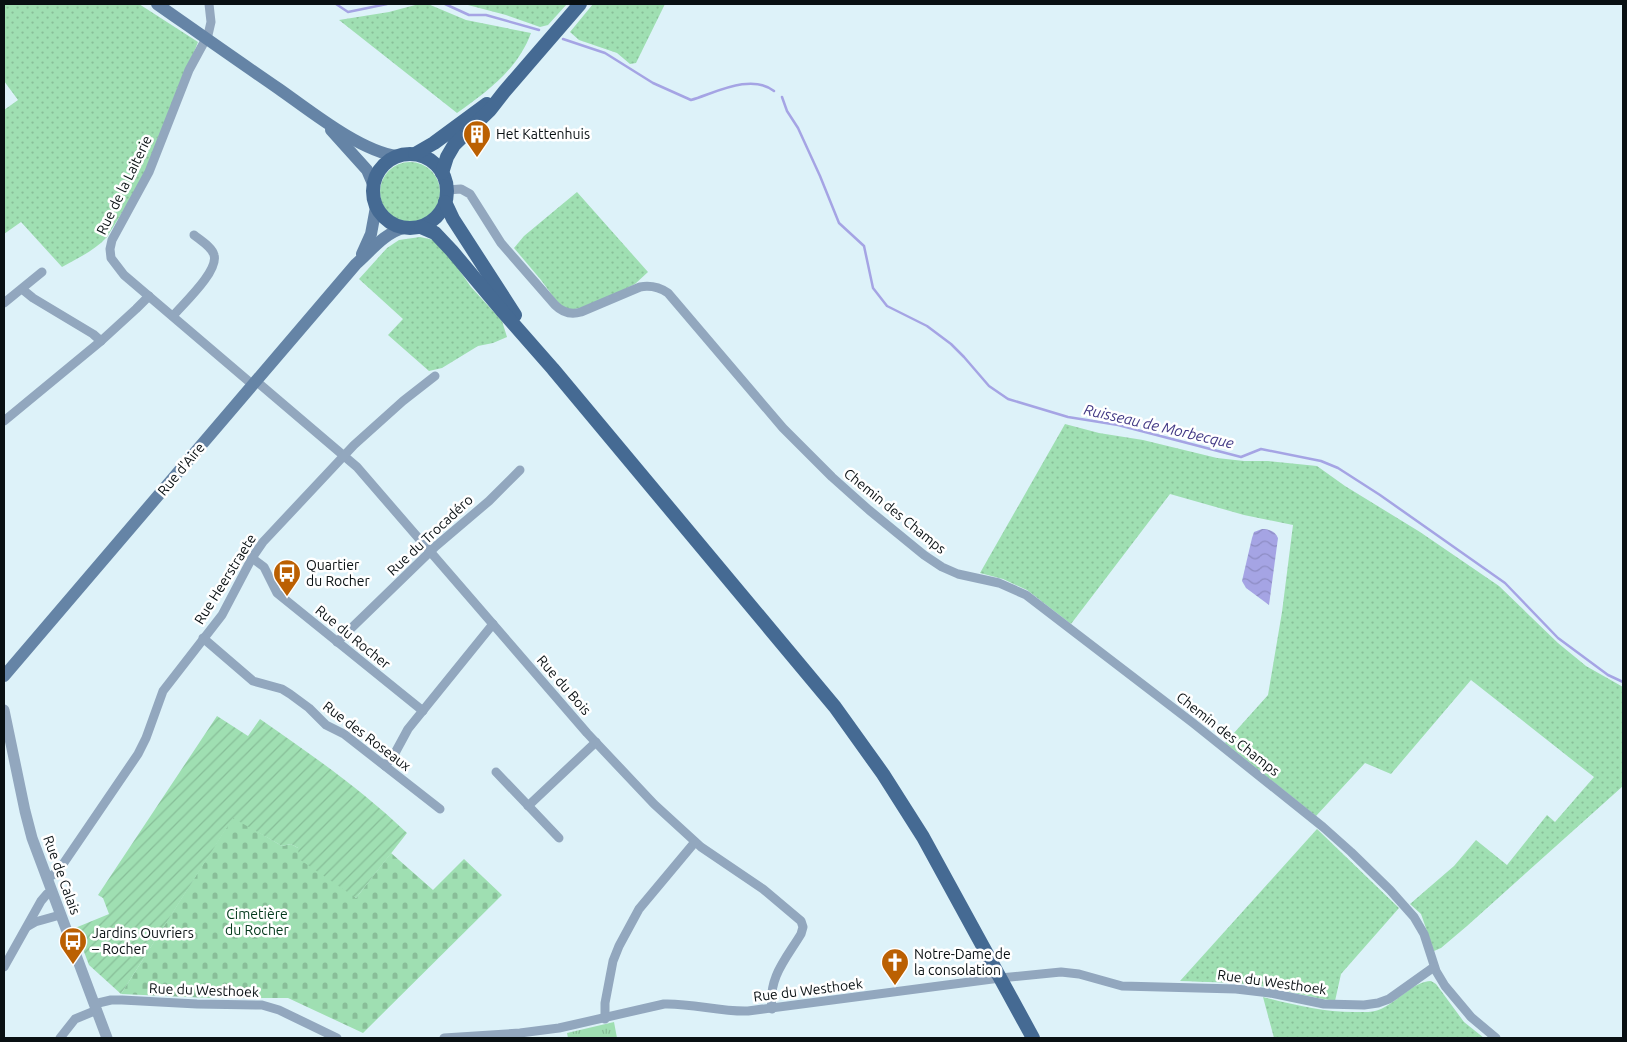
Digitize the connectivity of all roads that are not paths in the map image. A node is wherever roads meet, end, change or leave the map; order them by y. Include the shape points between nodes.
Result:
1 (157, 4) edge
2 (209, 4) edge
3 (580, 4) edge
4 (207, 39) junction
5 (504, 92) junction
6 (315, 115) junction
7 (415, 154) junction
8 (397, 156) junction
9 (442, 173) junction
10 (373, 184) junction
11 (446, 196) junction
12 (376, 207) junction
13 (421, 227) junction
14 (404, 228) junction
15 (194, 235) dead end
16 (356, 264) junction
17 (42, 272) dead end
18 (22, 289) junction
19 (148, 296) junction
20 (4, 303) edge
21 (172, 316) junction
22 (101, 341) junction
23 (553, 369) junction
24 (435, 376) dead end
25 (254, 383) junction
26 (4, 421) edge
27 (343, 455) junction
28 (520, 470) dead end
29 (430, 551) junction
30 (252, 558) junction
31 (493, 624) junction
32 (203, 638) junction
33 (337, 642) junction
34 (4, 676) edge
35 (4, 710) edge
36 (423, 711) junction
37 (4, 717) edge
38 (596, 742) junction
39 (385, 766) junction
40 (496, 772) dead end
41 (528, 806) junction
42 (440, 809) dead end
43 (560, 838) dead end
44 (694, 842) junction
45 (47, 878) junction
46 (52, 892) junction
47 (60, 915) junction
48 (26, 928) junction
49 (1434, 966) junction
50 (4, 967) edge
51 (1000, 978) junction
52 (96, 1007) junction
53 (772, 1008) junction
54 (606, 1019) junction
55 (511, 1036) edge
56 (60, 1038) edge
57 (107, 1038) edge
58 (337, 1038) edge
59 (444, 1038) edge
60 (1033, 1038) edge
61 (1496, 1038) edge

1 - 4 main road
2 - 4 street, Rue de la Laiterie via 211,22
3 - 5 main road
4 - 6 main road
4 - 19 street, Rue de la Laiterie via 189,70 149,172 111,244 111,258 116,266
5 - 7 main road via 434,144
5 - 9 main road via 451,149
6 - 8 main road via 375,151
6 - 10 main road via 352,152 367,170
7 - 8 main road
7 - 9 main road via 430,159
8 - 10 main road via 381,167
9 - 11 main road
10 - 12 main road
11 - 13 main road via 435,218
11 - 23 main road via 450,215
11 - 49 street, Chemin des Champs via 461,189 470,194 502,242 561,310 581,312 644,287 656,287 668,293 805,451 911,544 947,570 999,583 1026,595 1330,833 1414,916 1424,934
12 - 14 main road via 387,221
12 - 16 main road, Rue d'Aire via 371,234
13 - 14 main road
13 - 23 main road via 432,231 443,241
14 - 16 main road, Rue d'Aire via 390,234
15 - 21 street via 213,252 214,265
16 - 25 main road, Rue d'Aire
17 - 18 street
18 - 20 street
18 - 22 street
19 - 21 street, Rue de la Laiterie
19 - 22 street
21 - 25 street, Rue de la Laiterie
22 - 26 street
23 - 51 main road via 845,720 922,837
24 - 27 street, Rue Heerstraete
25 - 27 street, Rue du Bois
25 - 34 main road, Rue d'Aire
27 - 29 street, Rue du Bois via 366,476
27 - 30 street, Rue Heerstraete via 271,532
28 - 29 street, Rue du Trocadéro
29 - 31 street, Rue du Bois
29 - 33 street, Rue du Trocadéro
30 - 32 street, Rue Heerstraete via 225,609
30 - 33 street, Rue du Rocher via 262,565 277,593
31 - 36 street
31 - 38 street, Rue du Bois
32 - 39 street, Rue des Roseaux via 253,681 288,692 326,725 344,734
32 - 45 street, Rue Heerstraete via 163,692 138,754 61,867
33 - 36 street, Rue du Rocher
35 - 37 street, Rue de Calais
36 - 39 street via 404,733
37 - 45 street, Rue de Calais via 27,821
38 - 41 street
38 - 44 street, Rue du Bois
39 - 42 street, Rue des Roseaux
40 - 41 street
41 - 43 street
44 - 53 street, Rue du Bois via 762,889 802,923 801,934 774,978
44 - 54 street via 639,909 619,946 605,1002
45 - 46 street, Rue de Calais
46 - 47 street, Rue de Calais
46 - 48 street via 41,901
47 - 48 street
47 - 52 street, Rue de Calais
48 - 50 street
49 - 51 street, Rue du Westhoek via 1389,999 1356,1006 1324,1004 1236,989 1122,986 1067,972
49 - 61 street, Chemin des Champs via 1456,1002
51 - 53 street, Rue du Westhoek
51 - 60 main road
52 - 56 street, Rue du Westhoek via 75,1019
52 - 57 street, Rue de Calais
52 - 58 street, Rue du Westhoek via 111,1000 262,1005 285,1012
53 - 54 street, Rue du Westhoek via 734,1011 664,1004
54 - 55 street, Rue du Westhoek
55 - 59 street, Rue du Westhoek

